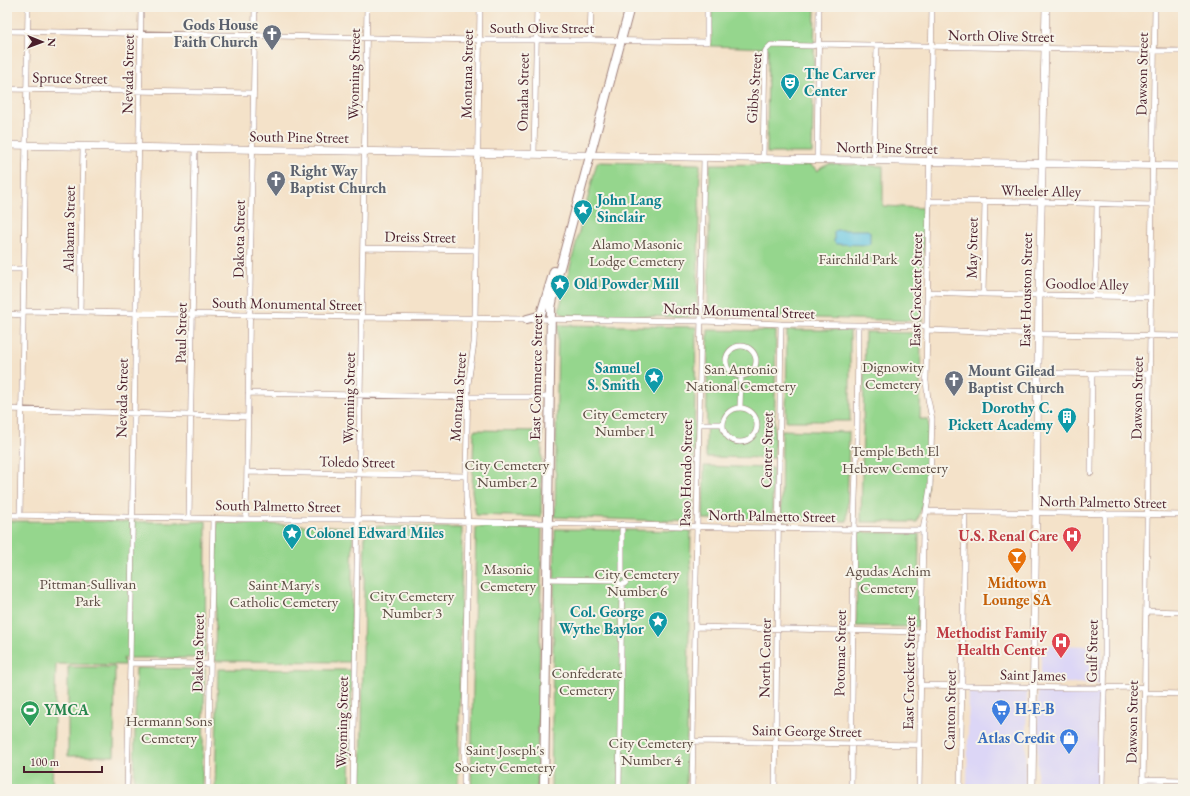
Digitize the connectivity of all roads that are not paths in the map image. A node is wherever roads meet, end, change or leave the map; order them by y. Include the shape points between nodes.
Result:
1 (28, 7) edge
2 (141, 7) edge
3 (255, 7) edge
4 (367, 7) edge
5 (480, 7) edge
6 (537, 7) edge
7 (591, 7) edge
8 (630, 7) edge
9 (707, 7) edge
10 (820, 7) edge
11 (932, 7) edge
12 (1046, 7) edge
13 (1155, 7) edge
14 (7, 31) edge
15 (28, 31) junction
16 (141, 33) junction
17 (254, 36) junction
18 (366, 38) junction
19 (479, 40) junction
20 (536, 40) junction
21 (590, 40) junction
22 (621, 41) junction
23 (819, 44) junction
24 (877, 45) junction
25 (931, 46) junction
26 (1045, 48) junction
27 (1154, 50) junction
28 (1183, 50) edge
29 (7, 89) edge
30 (27, 89) junction
31 (140, 91) junction
32 (253, 93) junction
33 (7, 145) edge
34 (26, 146) junction
35 (83, 147) junction
36 (139, 148) junction
37 (195, 148) junction
38 (252, 149) junction
39 (364, 151) junction
40 (478, 154) junction
41 (534, 154) junction
42 (590, 155) junction
43 (704, 157) junction
44 (763, 158) junction
45 (817, 159) junction
46 (874, 160) junction
47 (930, 161) junction
48 (1042, 163) junction
49 (1153, 165) junction
50 (1183, 166) edge
51 (929, 201) junction
52 (985, 202) junction
53 (1041, 202) junction
54 (1097, 204) junction
55 (1152, 205) junction
56 (570, 231) junction
57 (363, 248) junction
58 (476, 250) junction
59 (7, 269) edge
60 (24, 269) junction
61 (928, 292) junction
62 (984, 294) junction
63 (1039, 295) junction
64 (1094, 296) junction
65 (1151, 297) junction
66 (80, 312) junction
67 (23, 313) junction
68 (136, 313) junction
69 (7, 314) edge
70 (193, 314) junction
71 (249, 315) junction
72 (362, 317) junction
73 (475, 318) junction
74 (527, 319) junction
75 (551, 319) junction
76 (701, 321) junction
77 (781, 324) junction
78 (858, 326) junction
79 (927, 328) junction
80 (1039, 334) junction
81 (1150, 335) junction
82 (1183, 336) edge
83 (1038, 373) junction
84 (1092, 374) junction
85 (1149, 374) junction
86 (741, 376) junction
87 (248, 393) junction
88 (361, 396) junction
89 (468, 397) junction
90 (550, 397) junction
91 (740, 408) junction
92 (7, 409) edge
93 (22, 409) junction
94 (134, 413) junction
95 (192, 416) junction
96 (248, 417) junction
97 (699, 424) junction
98 (723, 424) junction
99 (247, 472) junction
100 (1091, 473) dead end
101 (359, 474) junction
102 (466, 476) junction
103 (926, 511) junction
104 (965, 512) junction
105 (1037, 512) junction
106 (1104, 513) junction
107 (7, 515) edge
108 (20, 515) junction
109 (1147, 515) junction
110 (1183, 515) edge
111 (132, 517) junction
112 (189, 518) junction
113 (212, 518) junction
114 (246, 519) junction
115 (359, 519) junction
116 (468, 521) junction
117 (548, 522) junction
118 (622, 524) junction
119 (697, 526) junction
120 (778, 528) junction
121 (854, 529) junction
122 (923, 530) junction
123 (622, 576) junction
124 (547, 579) junction
125 (617, 580) junction
126 (622, 585) junction
127 (1146, 611) junction
128 (1183, 612) edge
129 (695, 627) junction
130 (777, 628) junction
131 (853, 630) junction
132 (922, 632) junction
133 (130, 663) junction
134 (210, 664) junction
135 (921, 684) junction
136 (962, 686) junction
137 (1034, 687) junction
138 (1145, 687) junction
139 (1104, 688) junction
140 (1145, 693) junction
141 (1183, 694) edge
142 (693, 741) junction
143 (776, 743) junction
144 (851, 744) junction
145 (920, 746) junction
146 (1143, 779) junction
147 (1183, 780) edge
148 (127, 789) edge
149 (208, 789) edge
150 (353, 789) edge
151 (464, 789) edge
152 (544, 789) edge
153 (619, 789) edge
154 (692, 789) edge
155 (775, 789) edge
156 (851, 789) edge
157 (919, 789) edge
158 (960, 789) edge
159 (1032, 789) edge
160 (1102, 789) edge
161 (1143, 789) edge

1 - 15 street
2 - 16 street, Nevada Street
3 - 17 street, Dakota Street
4 - 18 street, Wyoming Street
5 - 19 street, Montana Street
6 - 20 street, Omaha Street
7 - 21 street
8 - 22 main road, East Commerce Street
9 - 22 street via 707,42
10 - 23 street
11 - 25 street, East Crockett Street
12 - 26 street, East Houston Street
13 - 27 street, Dawson Street
14 - 15 street, South Olive Street
15 - 16 street, South Olive Street
15 - 30 street
16 - 17 street, South Olive Street
16 - 31 street, Nevada Street
17 - 18 street, South Olive Street
17 - 32 street, Dakota Street
18 - 19 street, South Olive Street
18 - 39 street, Wyoming Street
19 - 20 street, South Olive Street
19 - 40 street, Montana Street
20 - 21 street, South Olive Street
20 - 41 street, Omaha Street
21 - 22 street, South Olive Street
22 - 42 main road, East Commerce Street
23 - 24 street, North Olive Street
23 - 44 street, Gibbs Street via 771,45 766,50
23 - 45 street
24 - 25 street, North Olive Street
24 - 46 street
25 - 26 street, North Olive Street
25 - 47 street, East Crockett Street
26 - 27 street, North Olive Street
26 - 48 street, East Houston Street
27 - 28 street, North Olive Street
27 - 49 street, Dawson Street
29 - 30 street, Spruce Street
30 - 31 street, Spruce Street
30 - 34 street
31 - 32 street, Spruce Street
31 - 36 street, Nevada Street
32 - 38 street, Dakota Street
33 - 34 street, South Pine Street
34 - 35 street, South Pine Street
34 - 60 street
35 - 36 street, South Pine Street
35 - 66 street, Alabama Street
36 - 37 street, South Pine Street
36 - 68 street, Nevada Street
37 - 38 street, South Pine Street
37 - 70 street, Paul Street
38 - 39 street, South Pine Street
38 - 71 street, Dakota Street
39 - 40 street, South Pine Street
39 - 57 street, Wyoming Street
40 - 41 street, South Pine Street
40 - 58 street, Montana Street
41 - 42 street, South Pine Street
42 - 43 street, North Pine Street
42 - 56 main road, East Commerce Street
43 - 44 street, North Pine Street
43 - 76 street, Paso Hondo Street
44 - 45 street, North Pine Street
45 - 46 street, North Pine Street
46 - 47 street, North Pine Street
47 - 48 street, North Pine Street
47 - 51 street, East Crockett Street
48 - 49 street, North Pine Street
48 - 53 street, East Houston Street
49 - 50 street, North Pine Street
49 - 55 street, Dawson Street
51 - 52 street, Wheeler Alley
51 - 61 street, East Crockett Street
52 - 53 street, Wheeler Alley
52 - 62 street, May Street
53 - 54 street, Wheeler Alley
53 - 63 street, East Houston Street
54 - 55 street, Wheeler Alley
54 - 64 street
55 - 65 street, Dawson Street
56 - 74 main road, East Commerce Street via 560,250 541,314
56 - 75 main road, East Commerce Street via 553,294
57 - 58 street, Dreiss Street
57 - 72 street, Wyoming Street
58 - 73 street, Montana Street
59 - 60 street
60 - 67 street
61 - 62 street, Goodloe Alley
61 - 79 street, East Crockett Street
62 - 63 street, Goodloe Alley
63 - 64 street, Goodloe Alley
63 - 80 street, East Houston Street
64 - 65 street, Goodloe Alley
65 - 81 street, Dawson Street
66 - 67 street, South Monumental Street
66 - 68 street, South Monumental Street
67 - 69 street, South Monumental Street
67 - 93 street
68 - 70 street, South Monumental Street
68 - 94 street, Nevada Street
70 - 71 street, South Monumental Street
70 - 95 street, Paul Street
71 - 72 street, South Monumental Street
71 - 87 street, Dakota Street
72 - 73 street, South Monumental Street
72 - 88 street, Wyoming Street
73 - 74 street, South Monumental Street
73 - 89 street, Montana Street
74 - 75 street, South Monumental Street
75 - 76 street, North Monumental Street
75 - 90 main road, East Commerce Street
76 - 77 street, North Monumental Street
76 - 97 street, Paso Hondo Street
77 - 78 street, North Monumental Street
77 - 120 street, Center Street
78 - 79 street, North Monumental Street
78 - 121 street, Potomac Street
79 - 80 street, North Monumental Street
79 - 103 street, East Crockett Street via 926,387 932,419 930,488
80 - 81 street, North Monumental Street
80 - 83 street, East Houston Street
81 - 82 street, North Monumental Street
81 - 85 street, Dawson Street
83 - 84 street
83 - 105 street, East Houston Street
84 - 85 street
84 - 100 street
85 - 109 street, Dawson Street
86 - 86 street via 750,374 756,366 753,352 745,346 735,347 728,353 726,362 732,374
86 - 91 street
87 - 88 street
87 - 96 street, Dakota Street
88 - 89 street
88 - 101 street, Wyoming Street
89 - 90 street
89 - 102 street, Montana Street
90 - 117 main road, East Commerce Street
91 - 98 street via 728,412
91 - 98 street via 750,411 756,420 756,429 751,437 744,441 735,441 727,436
92 - 93 street
93 - 94 street
93 - 108 street
94 - 95 street
94 - 111 street, Nevada Street
95 - 96 street
95 - 112 street, Paul Street
96 - 99 street, Dakota Street
97 - 98 street
97 - 119 street, Paso Hondo Street
99 - 101 street, Toledo Street
99 - 114 street, Dakota Street
101 - 102 street, Toledo Street
101 - 115 street, Wyoming Street
102 - 116 street, Montana Street
103 - 104 street, North Palmetto Street
103 - 122 street, East Crockett Street
104 - 105 street, North Palmetto Street
104 - 136 street, Canton Street
105 - 106 street, North Palmetto Street
105 - 137 street, East Houston Street
106 - 109 street, North Palmetto Street
106 - 139 street, Gulf Street
107 - 108 street, South Palmetto Street
108 - 111 street, South Palmetto Street
109 - 110 street, North Palmetto Street
109 - 127 street, Dawson Street
111 - 112 street, South Palmetto Street
111 - 133 street, Nevada Street
112 - 113 street, South Palmetto Street
113 - 114 street, South Palmetto Street
113 - 134 street, Dakota Street
114 - 115 street, South Palmetto Street
115 - 116 street, South Palmetto Street
115 - 150 street, Wyoming Street
116 - 117 street, South Palmetto Street
116 - 151 street, Montana Street
117 - 118 street, North Palmetto Street
117 - 124 main road, East Commerce Street
118 - 119 street, North Palmetto Street
118 - 123 street
119 - 120 street, North Palmetto Street
119 - 129 street, Paso Hondo Street
120 - 121 street, North Palmetto Street
120 - 130 street, North Center
121 - 122 street, North Palmetto Street
121 - 131 street, Potomac Street
122 - 132 street, East Crockett Street
123 - 125 street
123 - 126 street via 627,580
124 - 125 street
124 - 152 main road, East Commerce Street
125 - 126 street
126 - 153 street
127 - 128 street
127 - 138 street, Dawson Street
129 - 130 street
129 - 142 street, Paso Hondo Street
130 - 131 street
130 - 143 street, North Center
131 - 132 street
131 - 144 street, Potomac Street
132 - 135 street, East Crockett Street
133 - 134 street
133 - 148 street, Nevada Street
134 - 149 street, Dakota Street
135 - 136 street, Saint James
135 - 145 street, East Crockett Street
136 - 137 street, Saint James
136 - 158 street, Canton Street
137 - 139 street, Saint James
137 - 159 street, East Houston Street
138 - 139 street, Saint James
138 - 140 street, Dawson Street
139 - 160 street, Gulf Street
140 - 141 street
140 - 146 street, Dawson Street
142 - 143 street, Saint George Street
142 - 154 street, Paso Hondo Street
143 - 144 street, Saint George Street
143 - 155 street, North Center
144 - 145 street, Saint George Street
144 - 156 street, Potomac Street
145 - 157 street, East Crockett Street
146 - 147 street
146 - 161 street, Dawson Street

